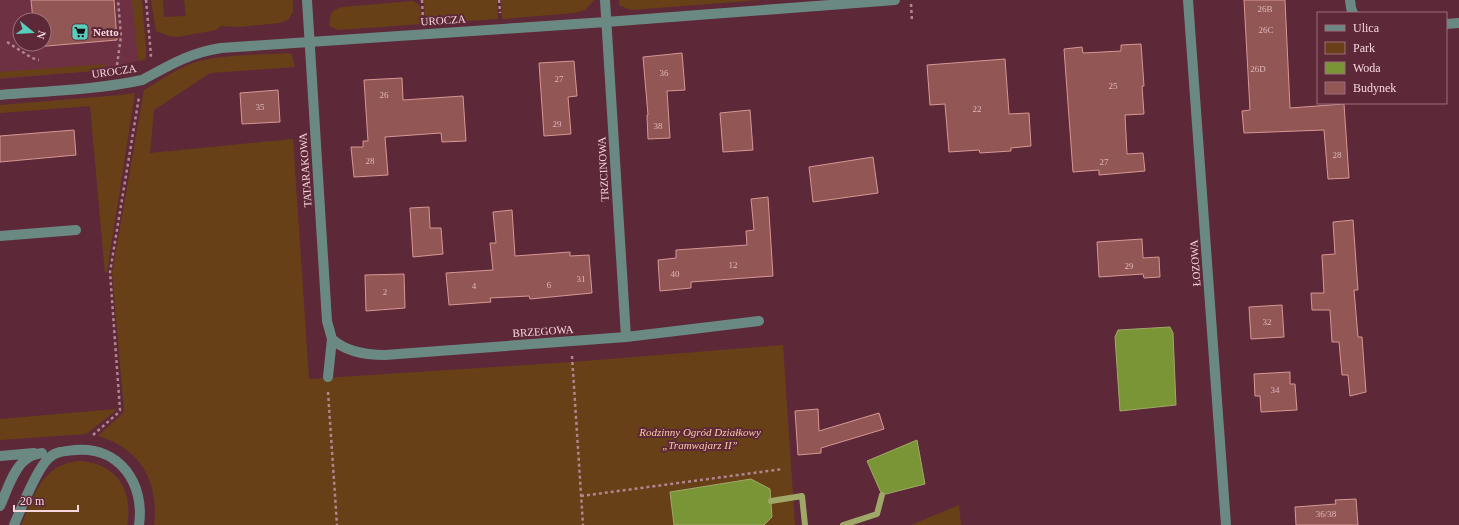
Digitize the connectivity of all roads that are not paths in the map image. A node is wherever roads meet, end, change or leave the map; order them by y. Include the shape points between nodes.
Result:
1 (307, 0) edge
2 (605, 0) edge
3 (885, 0) edge
4 (895, 0) edge
5 (1188, 0) edge
6 (1350, 0) edge
7 (1353, 12) edge
8 (606, 22) junction
9 (1459, 23) edge
10 (1447, 24) edge
11 (309, 41) junction
12 (0, 94) edge
13 (76, 230) dead end
14 (0, 236) edge
15 (759, 321) dead end
16 (626, 337) junction
17 (332, 339) junction
18 (328, 377) road end
19 (66, 450) junction
20 (42, 453) junction
21 (18, 455) junction
22 (0, 456) edge
23 (0, 462) edge
24 (0, 506) edge
25 (14, 525) edge
26 (139, 525) edge
27 (1226, 525) edge

1 - 11 street, TATARAKOWA
2 - 8 street, TRZCINOWA
3 - 4 street, UROCZA
3 - 8 street, UROCZA
5 - 27 street, ŁOZOWA
6 - 7 street
8 - 11 street, UROCZA
8 - 16 street, TRZCINOWA
9 - 10 street
11 - 12 street, UROCZA via 207,50 180,59 135,82
11 - 17 street, TATARAKOWA via 327,320
13 - 14 street
15 - 16 street, BRZEGOWA
16 - 17 street, BRZEGOWA via 385,355 351,350
17 - 18 street
19 - 20 street
19 - 25 street via 48,458 41,468
19 - 26 street via 98,452 123,467 130,475 139,496
20 - 21 street
20 - 24 street via 24,461
21 - 22 street
21 - 23 street

